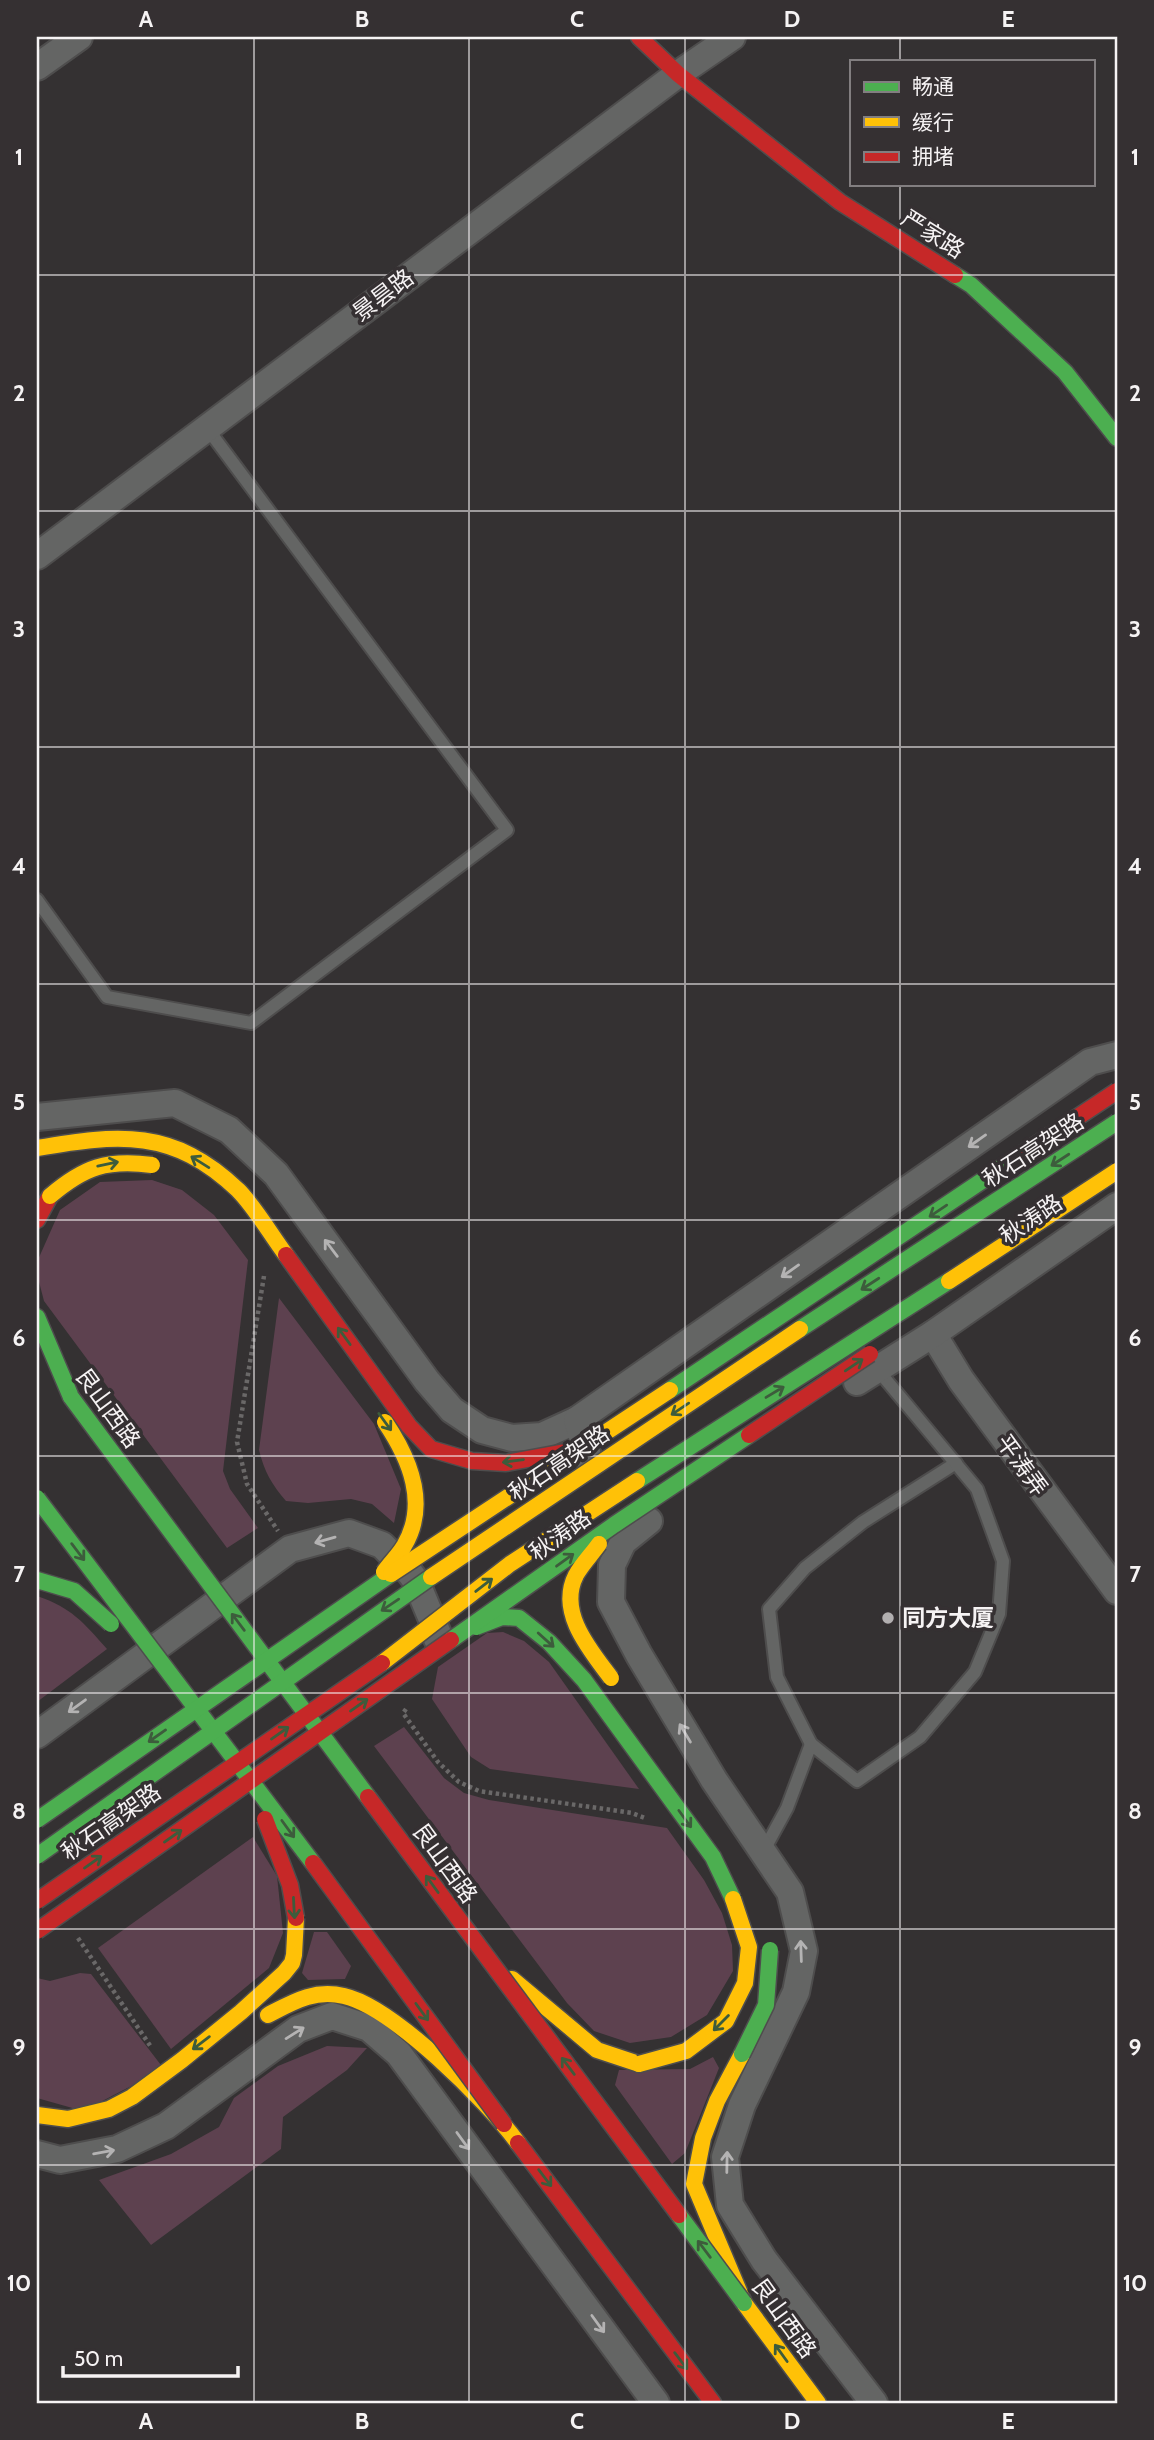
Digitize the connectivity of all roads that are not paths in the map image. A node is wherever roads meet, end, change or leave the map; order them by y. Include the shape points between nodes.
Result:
1 (79, 37) edge
2 (639, 37) edge
3 (732, 37) edge
4 (37, 67) edge
5 (678, 74) junction
6 (207, 428) junction
7 (1117, 438) edge
8 (37, 556) edge
9 (37, 900) edge
10 (1117, 1044) edge
11 (1117, 1055) edge
12 (1090, 1062) junction
13 (1117, 1091) edge
14 (37, 1117) edge
15 (1117, 1122) edge
16 (37, 1148) edge
17 (171, 1171) dead end
18 (1117, 1171) edge
19 (1117, 1187) edge
20 (1117, 1206) edge
21 (37, 1220) edge
22 (1005, 1264) dead end
23 (37, 1317) edge
24 (933, 1334) junction
25 (37, 1350) edge
26 (878, 1359) junction
27 (71, 1397) junction
28 (378, 1412) dead end
29 (577, 1420) junction
30 (588, 1458) junction
31 (956, 1463) junction
32 (37, 1498) edge
33 (649, 1521) junction
34 (614, 1525) junction
35 (413, 1577) junction
36 (37, 1580) edge
37 (374, 1585) junction
38 (1117, 1591) edge
39 (464, 1632) junction
40 (171, 1678) junction
41 (619, 1690) dead end
42 (37, 1735) edge
43 (811, 1744) junction
44 (248, 1775) junction
45 (37, 1820) edge
46 (763, 1853) junction
47 (37, 1856) edge
48 (37, 1901) edge
49 (769, 1929) dead end
50 (37, 1931) edge
51 (37, 1936) edge
52 (487, 1958) junction
53 (257, 2023) dead end
54 (37, 2115) edge
55 (504, 2124) junction
56 (37, 2154) edge
57 (744, 2304) junction
58 (656, 2403) edge
59 (713, 2403) edge
60 (818, 2403) edge
61 (874, 2403) edge

1 - 4 street
2 - 5 main road, 严家路
3 - 5 street, 景昙路
5 - 6 street, 景昙路
5 - 7 main road, 严家路 via 840,202 971,285 1065,372
6 - 8 street, 景昙路
6 - 9 lane via 507,830 251,1023 107,997
10 - 12 street
11 - 12 street
12 -> 29 street
13 -> 30 main road, bridge
29 -> 14 street via 542,1436 512,1438 482,1430 452,1410 276,1174 229,1130 175,1103
15 -> 47 main road, 秋石高架路, bridge via 379,1612
30 -> 16 main road, bridge via 506,1463 472,1461 431,1449 409,1426 239,1191 166,1144 94,1138
21 -> 17 main road, bridge via 50,1196 73,1176 103,1164 127,1161
48 -> 18 main road, 秋石高架路, bridge via 398,1652 510,1564
19 - 22 main road, 秋涛路
20 - 24 street
23 - 27 main road
24 - 26 street
24 - 38 street, 平涛弄 via 961,1380
25 - 27 main road, 艮山西路
26 - 31 lane
26 - 33 street
34 -> 26 main road, 秋涛路, bridge
52 -> 27 main road, 艮山西路, bridge
28 -> 37 main road, bridge via 412,1469 417,1497 405,1544
29 - 30 street
30 - 33 street
30 - 35 street
30 - 37 main road, bridge
31 - 43 lane via 863,1522 805,1568 769,1609 776,1677
31 - 43 lane via 977,1489 1003,1561 999,1614 975,1672 920,1737 857,1781
32 -> 40 main road, bridge
46 -> 33 street via 714,1780 611,1602 612,1565 624,1542
39 -> 34 main road, 秋涛路, bridge
34 - 41 main road, bridge via 575,1577 571,1602 579,1635
35 -> 42 street via 383,1545 349,1532 290,1549
35 - 51 street via 438,1634 421,1680 70,1925
36 - 40 main road, bridge via 74,1591
37 -> 45 main road, bridge
50 -> 39 main road, 秋涛路, bridge
39 -> 52 main road, bridge via 502,1617 519,1618 584,1680 713,1857 736,1904 749,1947 745,1983 726,2021 686,2051 639,2064 597,2050
40 - 44 main road, bridge
43 - 46 lane via 787,1808
44 -> 54 main road, bridge via 293,1894 291,1966 256,2002 122,2103 87,2117 49,2119
44 -> 55 main road, bridge
61 -> 46 street via 764,2260 730,2205 725,2157 742,2105 796,1992 804,1951 790,1892
49 - 57 main road, bridge via 766,2005 717,2101 694,2184
57 -> 52 main road, 艮山西路, bridge
53 - 55 main road, bridge via 307,1995 341,1995 373,2007 440,2061
55 -> 59 main road
56 -> 58 street via 60,2160 129,2144 166,2126 298,2029 332,2016 369,2028 399,2054
60 -> 57 main road, 艮山西路

